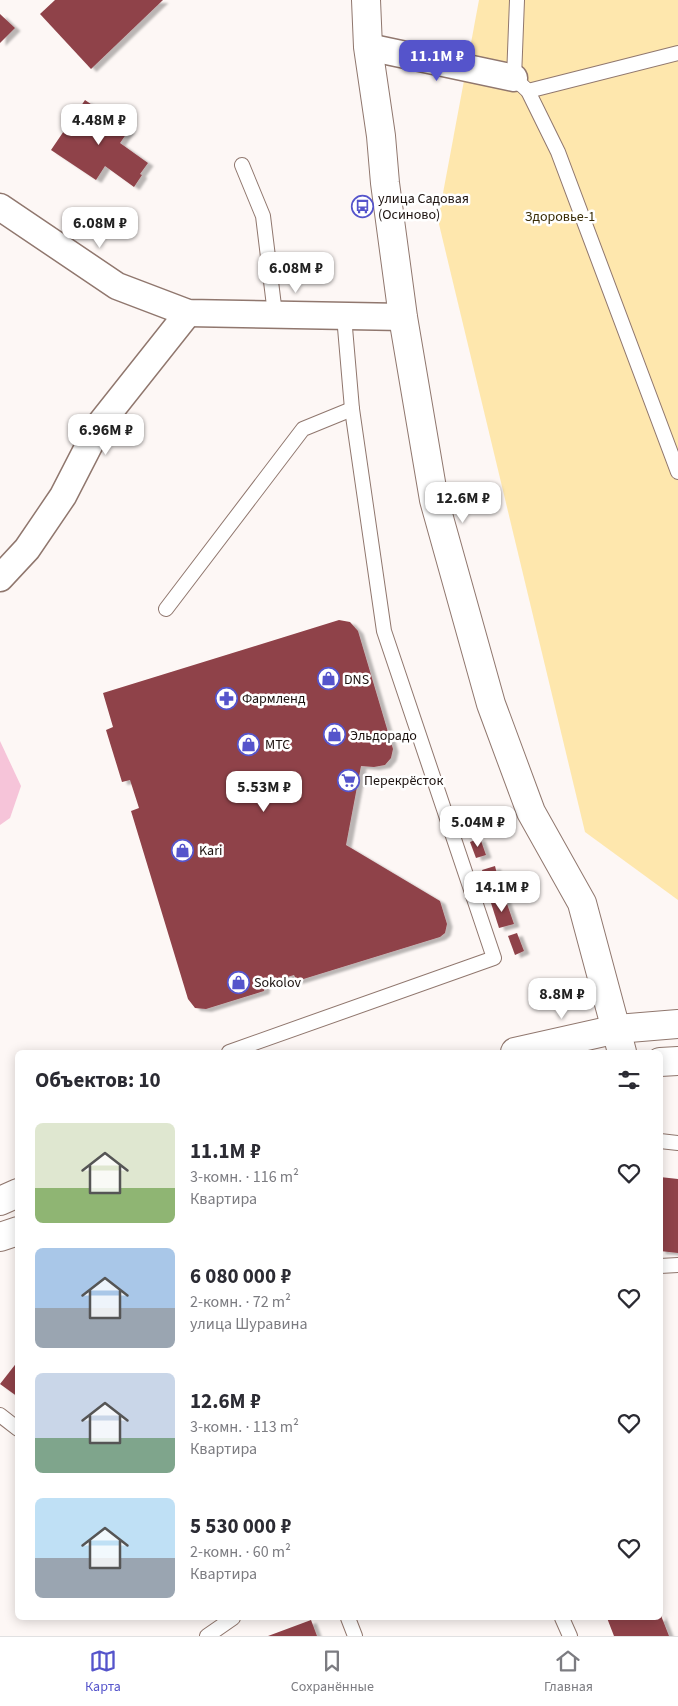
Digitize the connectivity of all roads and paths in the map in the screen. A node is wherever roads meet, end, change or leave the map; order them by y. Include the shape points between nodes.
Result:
1 (366, 0) edge
2 (517, 0) edge
3 (368, 47) junction
4 (678, 52) edge
5 (521, 84) junction
6 (242, 165) dead end
7 (0, 207) edge
8 (188, 312) junction
9 (275, 314) junction
10 (344, 316) junction
11 (404, 317) junction
12 (352, 410) junction
13 (678, 472) edge
14 (5, 568) edge
15 (166, 609) dead end
16 (678, 1024) edge
17 (620, 1041) edge
18 (235, 1050) edge
19 (534, 1050) edge
20 (678, 1061) edge
21 (663, 1062) edge
22 (663, 1142) edge
23 (678, 1144) edge
24 (15, 1194) edge
25 (0, 1201) edge
26 (15, 1232) edge
27 (0, 1237) edge
28 (678, 1265) edge
29 (663, 1266) edge
30 (0, 1415) edge
31 (15, 1427) edge
32 (230, 1620) edge
33 (349, 1620) edge
34 (563, 1620) edge
35 (207, 1636) edge
36 (355, 1636) edge
37 (570, 1636) edge

1 - 3 street
2 - 5 lane
3 - 5 street
3 - 11 street
4 - 5 lane
5 - 13 lane via 558,152
6 - 9 lane via 263,216
7 - 8 street via 117,286
8 - 9 street
8 - 14 street via 100,424 63,496 27,549
9 - 10 street
10 - 11 street
10 - 12 lane
11 - 17 street via 434,500 491,704 531,812 582,903
12 - 15 lane via 302,429
12 - 18 lane via 384,631 494,958
16 - 17 street
17 - 19 street
20 - 21 street
22 - 23 lane
24 - 25 street
26 - 27 street
28 - 29 lane
30 - 31 lane
32 - 35 lane
33 - 36 lane
34 - 37 lane

